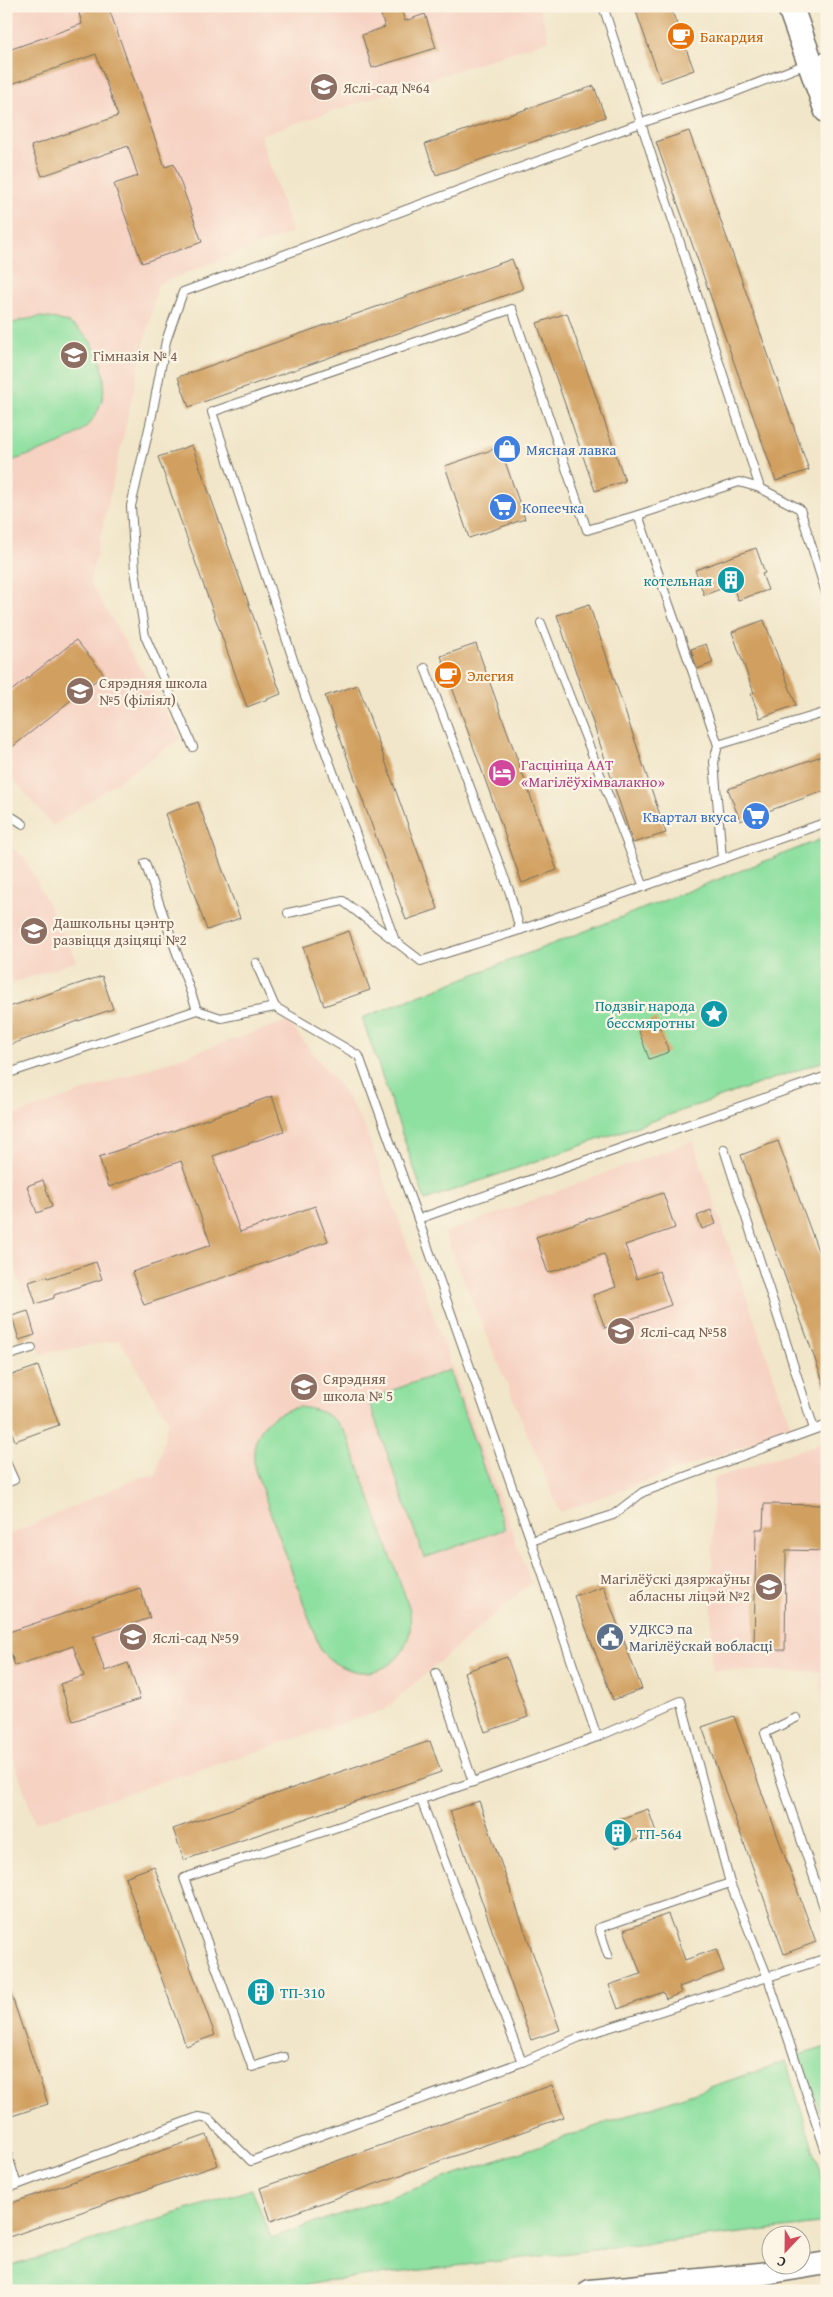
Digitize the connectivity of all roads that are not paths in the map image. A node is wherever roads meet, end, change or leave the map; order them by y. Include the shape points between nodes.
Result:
1 (603, 6) edge
2 (790, 6) edge
3 (818, 59) edge
4 (827, 110) edge
5 (641, 123) junction
6 (760, 488) junction
7 (638, 515) junction
8 (827, 596) edge
9 (540, 623) dead end
10 (426, 668) dead end
11 (827, 712) edge
12 (718, 745) junction
13 (193, 746) dead end
14 (6, 813) edge
15 (827, 822) edge
16 (23, 824) dead end
17 (722, 859) junction
18 (145, 863) dead end
19 (644, 887) junction
20 (288, 913) dead end
21 (520, 930) junction
22 (394, 941) junction
23 (256, 963) dead end
24 (275, 1007) junction
25 (198, 1010) junction
26 (6, 1074) edge
27 (827, 1076) edge
28 (724, 1149) dead end
29 (418, 1219) junction
30 (32, 1348) dead end
31 (6, 1356) edge
32 (827, 1425) edge
33 (814, 1430) junction
34 (6, 1462) edge
35 (6, 1483) edge
36 (531, 1541) junction
37 (436, 1673) dead end
38 (796, 1718) dead end
39 (597, 1737) junction
40 (473, 1782) junction
41 (421, 1800) junction
42 (730, 1883) junction
43 (827, 1916) edge
44 (608, 1955) dead end
45 (827, 1958) edge
46 (768, 1978) junction
47 (284, 2057) dead end
48 (522, 2062) junction
49 (6, 2150) edge
50 (827, 2155) edge
51 (17, 2185) junction
52 (6, 2189) edge
53 (827, 2263) edge
54 (590, 2291) edge

1 - 5 lane
2 - 3 main road
3 - 4 main road
3 - 5 lane via 728,95
5 - 6 lane
5 - 13 lane via 183,292 166,341 131,506 135,570 145,636
6 - 7 lane via 738,482
6 - 8 lane via 800,509
7 - 12 lane
7 - 22 lane via 587,530 512,309 212,412 304,693
9 - 19 lane
10 - 21 lane via 510,893
11 - 12 lane
12 - 17 lane via 714,762
14 - 16 lane
15 - 17 lane
17 - 19 lane
18 - 25 lane
19 - 21 lane
20 - 22 lane via 343,901
21 - 22 lane via 421,961
23 - 24 lane
24 - 25 lane via 221,1018
24 - 29 lane via 359,1056
25 - 26 lane
27 - 29 lane
28 - 33 lane
29 - 36 lane
30 - 31 lane
32 - 33 lane
33 - 36 lane via 643,1492 613,1515
34 - 35 lane via 14,1480
36 - 39 lane
37 - 40 lane
38 - 43 lane via 765,1733
39 - 40 lane
39 - 42 lane via 680,1701
40 - 41 lane
41 - 47 lane via 184,1878 252,2067
41 - 48 lane
42 - 44 lane via 599,1928
42 - 46 lane
45 - 46 lane
46 - 48 lane via 580,2037
46 - 50 lane
48 - 51 lane via 251,2161 209,2118 198,2117
49 - 51 lane
51 - 52 lane
53 - 54 main road via 760,2274

